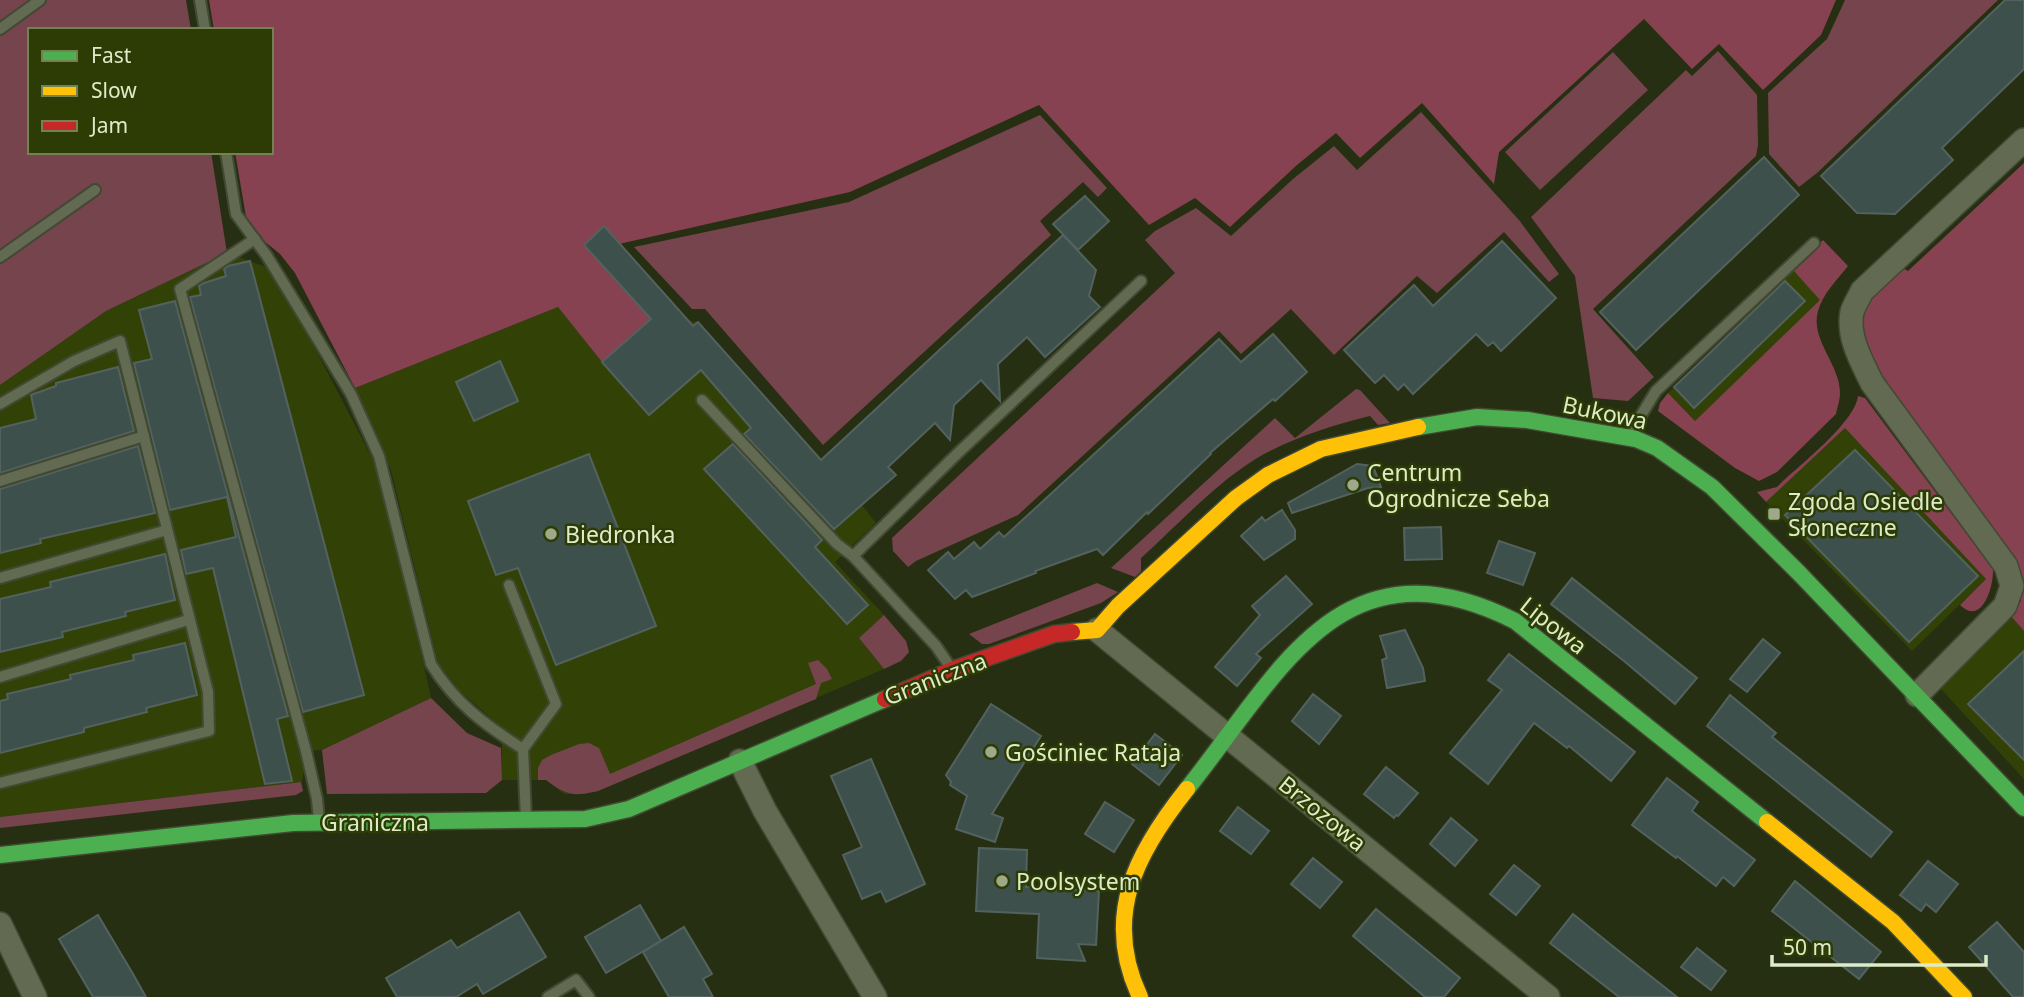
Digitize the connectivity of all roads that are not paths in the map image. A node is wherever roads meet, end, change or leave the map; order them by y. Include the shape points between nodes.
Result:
1 (40, 0) edge
2 (200, 0) edge
3 (205, 28) edge
4 (0, 29) edge
5 (2024, 140) edge
6 (226, 154) edge
7 (95, 191) dead end
8 (255, 239) junction
9 (1814, 243) dead end
10 (0, 257) edge
11 (1141, 281) dead end
12 (702, 400) dead end
13 (0, 404) edge
14 (144, 436) junction
15 (1628, 437) junction
16 (0, 481) edge
17 (167, 530) junction
18 (853, 556) junction
19 (0, 578) edge
20 (509, 584) dead end
21 (188, 620) junction
22 (1097, 630) junction
23 (952, 670) junction
24 (0, 677) edge
25 (1917, 695) junction
26 (1228, 737) junction
27 (523, 749) junction
28 (740, 761) junction
29 (0, 783) edge
30 (2024, 808) edge
31 (526, 821) junction
32 (319, 822) junction
33 (0, 855) edge
34 (0, 924) edge
35 (35, 997) edge
36 (548, 997) edge
37 (589, 997) edge
38 (875, 997) edge
39 (1140, 997) edge
40 (1548, 997) edge
41 (1964, 997) edge

1 - 4 lane
2 - 3 lane
5 - 25 street via 1861,291 1852,312 1859,357 1872,383 2006,566 2012,586 2005,606
6 - 8 lane via 236,214
7 - 10 lane
8 - 27 lane via 351,394 379,456 431,664 469,711
8 - 32 lane via 180,289 306,751
9 - 15 lane via 1656,391
11 - 18 lane
12 - 18 lane
13 - 14 lane via 74,361 120,341
14 - 16 lane
14 - 17 lane
15 - 22 street, Bukowa via 1527,420 1477,417 1321,449 1268,475 1236,498
15 - 25 street, Bukowa via 1657,448 1712,487
17 - 19 lane
17 - 21 lane
18 - 23 lane via 936,646
20 - 27 lane via 556,704
21 - 24 lane
21 - 29 lane via 208,692 209,731
22 - 23 street, Graniczna via 1054,634
22 - 26 street, Brzozowa
23 - 28 street, Graniczna
25 - 30 street, Bukowa
26 - 39 street, Lipowa via 1160,824 1131,883 1123,934
26 - 40 street, Brzozowa
26 - 41 street, Lipowa via 1308,639 1354,606 1391,595 1437,594 1500,612 1893,922
27 - 31 lane
28 - 31 street, Graniczna via 629,809 585,819
28 - 38 street
31 - 32 street, Graniczna
32 - 33 street, Graniczna
34 - 35 street
36 - 37 lane via 576,980

